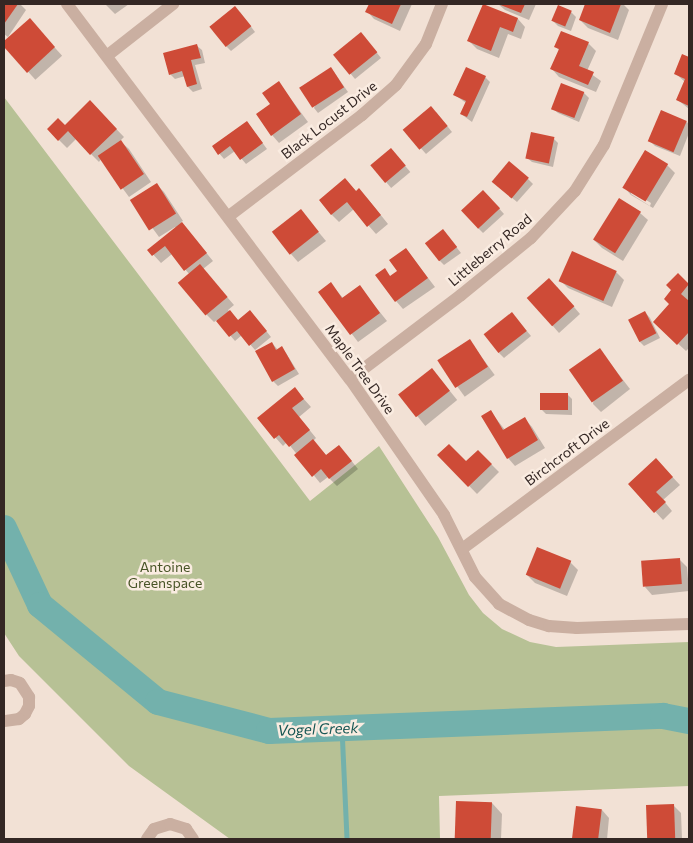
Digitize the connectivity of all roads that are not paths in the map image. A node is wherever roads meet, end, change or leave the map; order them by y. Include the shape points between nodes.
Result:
1 (67, 4) edge
2 (173, 4) edge
3 (442, 4) edge
4 (662, 4) edge
5 (108, 55) junction
6 (229, 216) junction
7 (350, 379) junction
8 (689, 380) edge
9 (462, 549) junction
10 (689, 624) edge
11 (4, 681) edge
12 (4, 721) edge
13 (147, 839) edge
14 (193, 839) edge

1 - 5 street, Maple Tree Drive
2 - 5 street
3 - 6 street, Black Locust Drive via 426,44 396,85 362,116
4 - 7 street, Littleberry Road via 604,145 575,191 531,238
5 - 6 street, Maple Tree Drive
6 - 7 street, Maple Tree Drive
7 - 9 street, Maple Tree Drive via 444,515
8 - 9 street, Birchcroft Drive
9 - 10 street, Maple Tree Drive via 488,593 499,604 529,620 549,626 576,628
11 - 12 street via 20,683 29,697 29,706 18,720
13 - 14 street via 154,829 170,824 186,829

